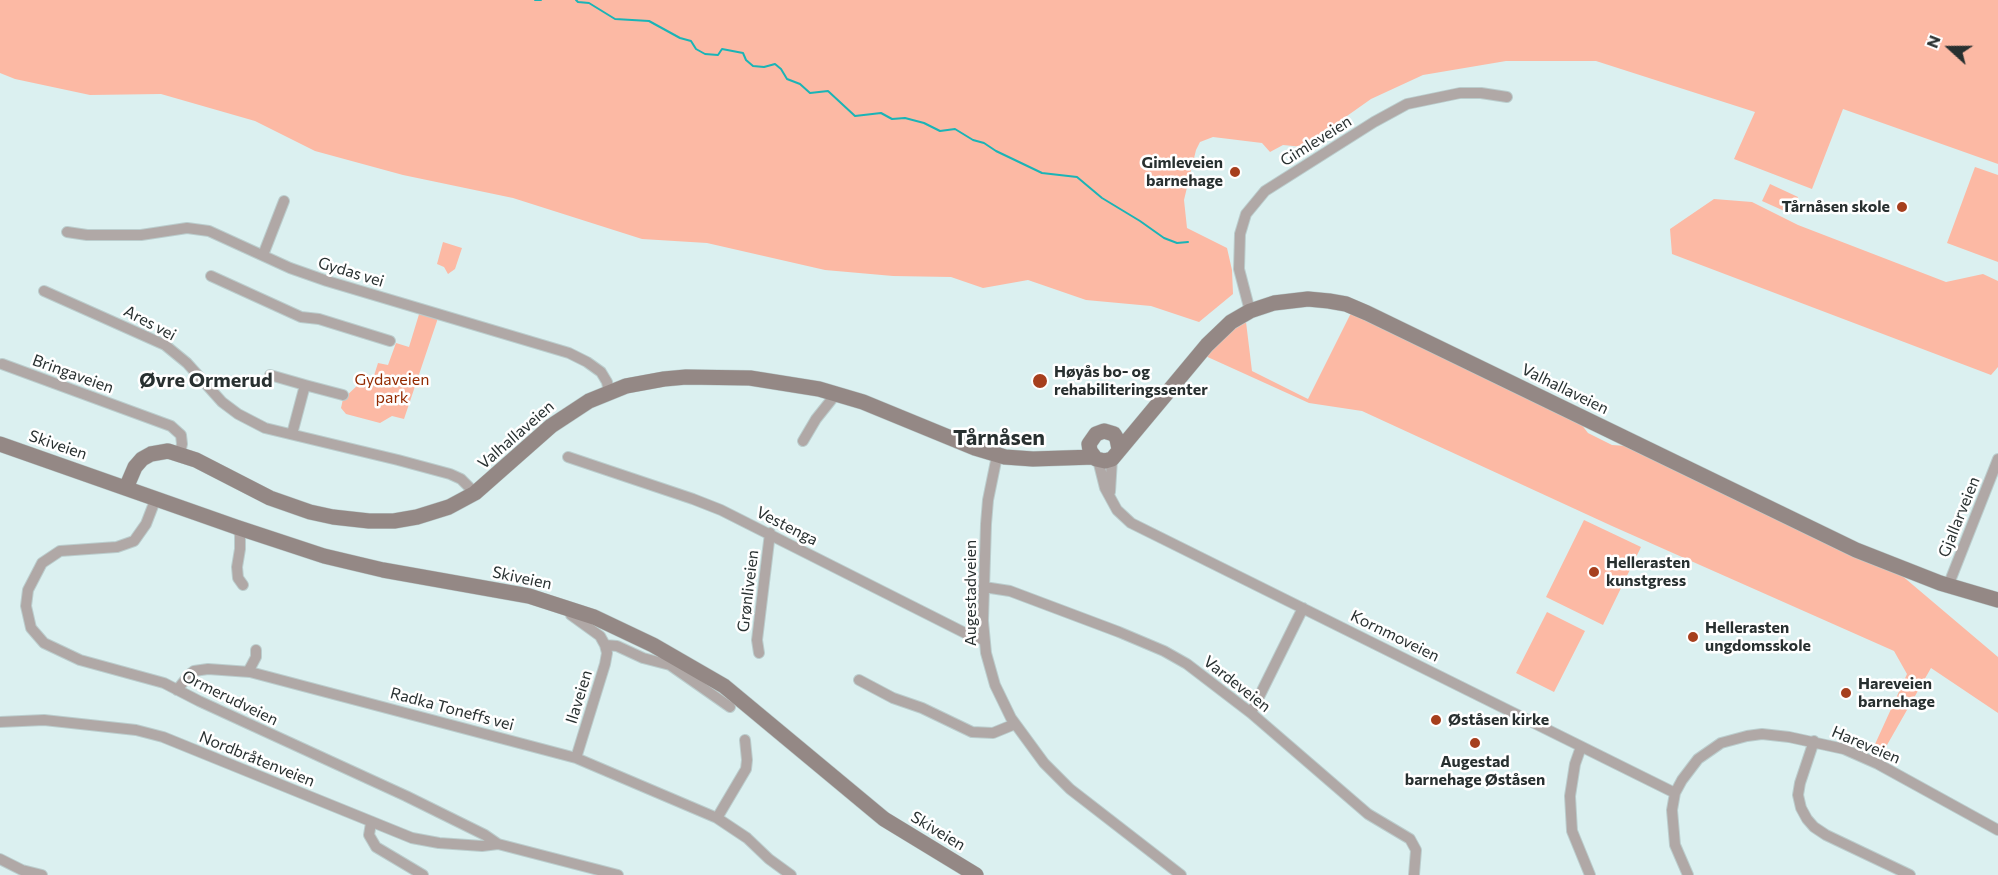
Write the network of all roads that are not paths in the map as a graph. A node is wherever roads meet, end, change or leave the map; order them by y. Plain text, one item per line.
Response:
1 (1507, 97) dead end
2 (284, 201) dead end
3 (67, 232) dead end
4 (263, 255) junction
5 (211, 276) dead end
6 (44, 291) dead end
7 (1250, 311) junction
8 (390, 341) dead end
9 (2, 364) dead end
10 (270, 375) dead end
11 (304, 385) junction
12 (609, 392) junction
13 (836, 394) junction
14 (343, 395) dead end
15 (1146, 417) junction
16 (1109, 432) junction
17 (292, 434) junction
18 (803, 441) dead end
19 (1090, 441) junction
20 (0, 444) edge
21 (180, 453) junction
22 (997, 456) junction
23 (1106, 456) junction
24 (568, 457) dead end
25 (1058, 457) junction
26 (1998, 459) edge
27 (126, 488) junction
28 (476, 493) junction
29 (156, 498) junction
30 (236, 527) junction
31 (770, 533) junction
32 (243, 585) dead end
33 (1948, 586) junction
34 (984, 587) junction
35 (1998, 600) edge
36 (569, 608) junction
37 (1303, 608) junction
38 (984, 640) junction
39 (605, 645) junction
40 (256, 650) dead end
41 (759, 652) dead end
42 (248, 672) junction
43 (859, 680) dead end
44 (177, 690) junction
45 (730, 707) dead end
46 (1251, 713) junction
47 (0, 722) edge
48 (1016, 724) junction
49 (745, 740) dead end
50 (1814, 741) junction
51 (1581, 747) junction
52 (576, 758) junction
53 (1676, 793) junction
54 (717, 818) junction
55 (371, 823) junction
56 (1998, 830) edge
57 (498, 844) junction
58 (0, 859) edge
59 (42, 875) edge
60 (423, 875) edge
61 (618, 875) edge
62 (791, 875) edge
63 (976, 875) edge
64 (1181, 875) edge
65 (1414, 875) edge
66 (1590, 875) edge
67 (1688, 875) edge
68 (1910, 875) edge

1 - 7 street, Gimleveien
2 - 4 street
3 - 4 street, Gydas vei
4 - 12 street, Gydas vei
5 - 8 street
6 - 17 street, Ares vei
7 - 15 street, Valhallaveien
7 - 33 street, Valhallaveien
9 - 21 street, Bringaveien
10 - 11 street
11 - 14 street
11 - 17 street
12 - 13 street, Valhallaveien
12 - 28 street, Valhallaveien
13 - 18 street
13 - 22 street, Valhallaveien
15 - 16 street, Valhallaveien
15 - 23 street, Valhallaveien
16 - 19 street, Valhallaveien
16 - 23 street
17 - 28 street, Ares vei
19 - 23 street
19 - 25 street, Valhallaveien
20 - 27 street, Skiveien
21 - 27 street, Valhallaveien
21 - 28 street, Valhallaveien
22 - 25 street, Valhallaveien
22 - 34 street, Augestadveien
23 - 25 street, Valhallaveien
23 - 37 street, Kornmoveien
24 - 31 street, Vestenga
26 - 33 street, Gjallarveien
27 - 29 street, Skiveien
29 - 30 street, Skiveien
29 - 44 street, Ormerudveien
30 - 32 street
30 - 36 street, Skiveien
31 - 38 street, Vestenga
31 - 41 street, Grønliveien
33 - 35 street, Valhallaveien
34 - 38 street, Augestadveien
34 - 46 street, Vardeveien
36 - 39 street
36 - 63 street, Skiveien
37 - 46 street
37 - 51 street, Kornmoveien
38 - 48 street, Augestadveien
39 - 45 street
39 - 52 street, Ilaveien
40 - 42 street
42 - 44 street, Radka Toneffs vei
42 - 52 street, Radka Toneffs vei
43 - 48 street
44 - 57 street, Ormerudveien
46 - 65 street, Vardeveien
47 - 55 street, Nordbråtenveien
48 - 64 street, Augestadveien
49 - 54 street
50 - 53 street, Hareveien
50 - 56 street, Hareveien
50 - 68 street
51 - 53 street, Kornmoveien
51 - 66 street
52 - 54 street, Radka Toneffs vei
53 - 67 street, Hareveien
54 - 62 street, Radka Toneffs vei
55 - 57 street, Nordbråtenveien
55 - 60 street
57 - 61 street, Ormerudveien
58 - 59 street

